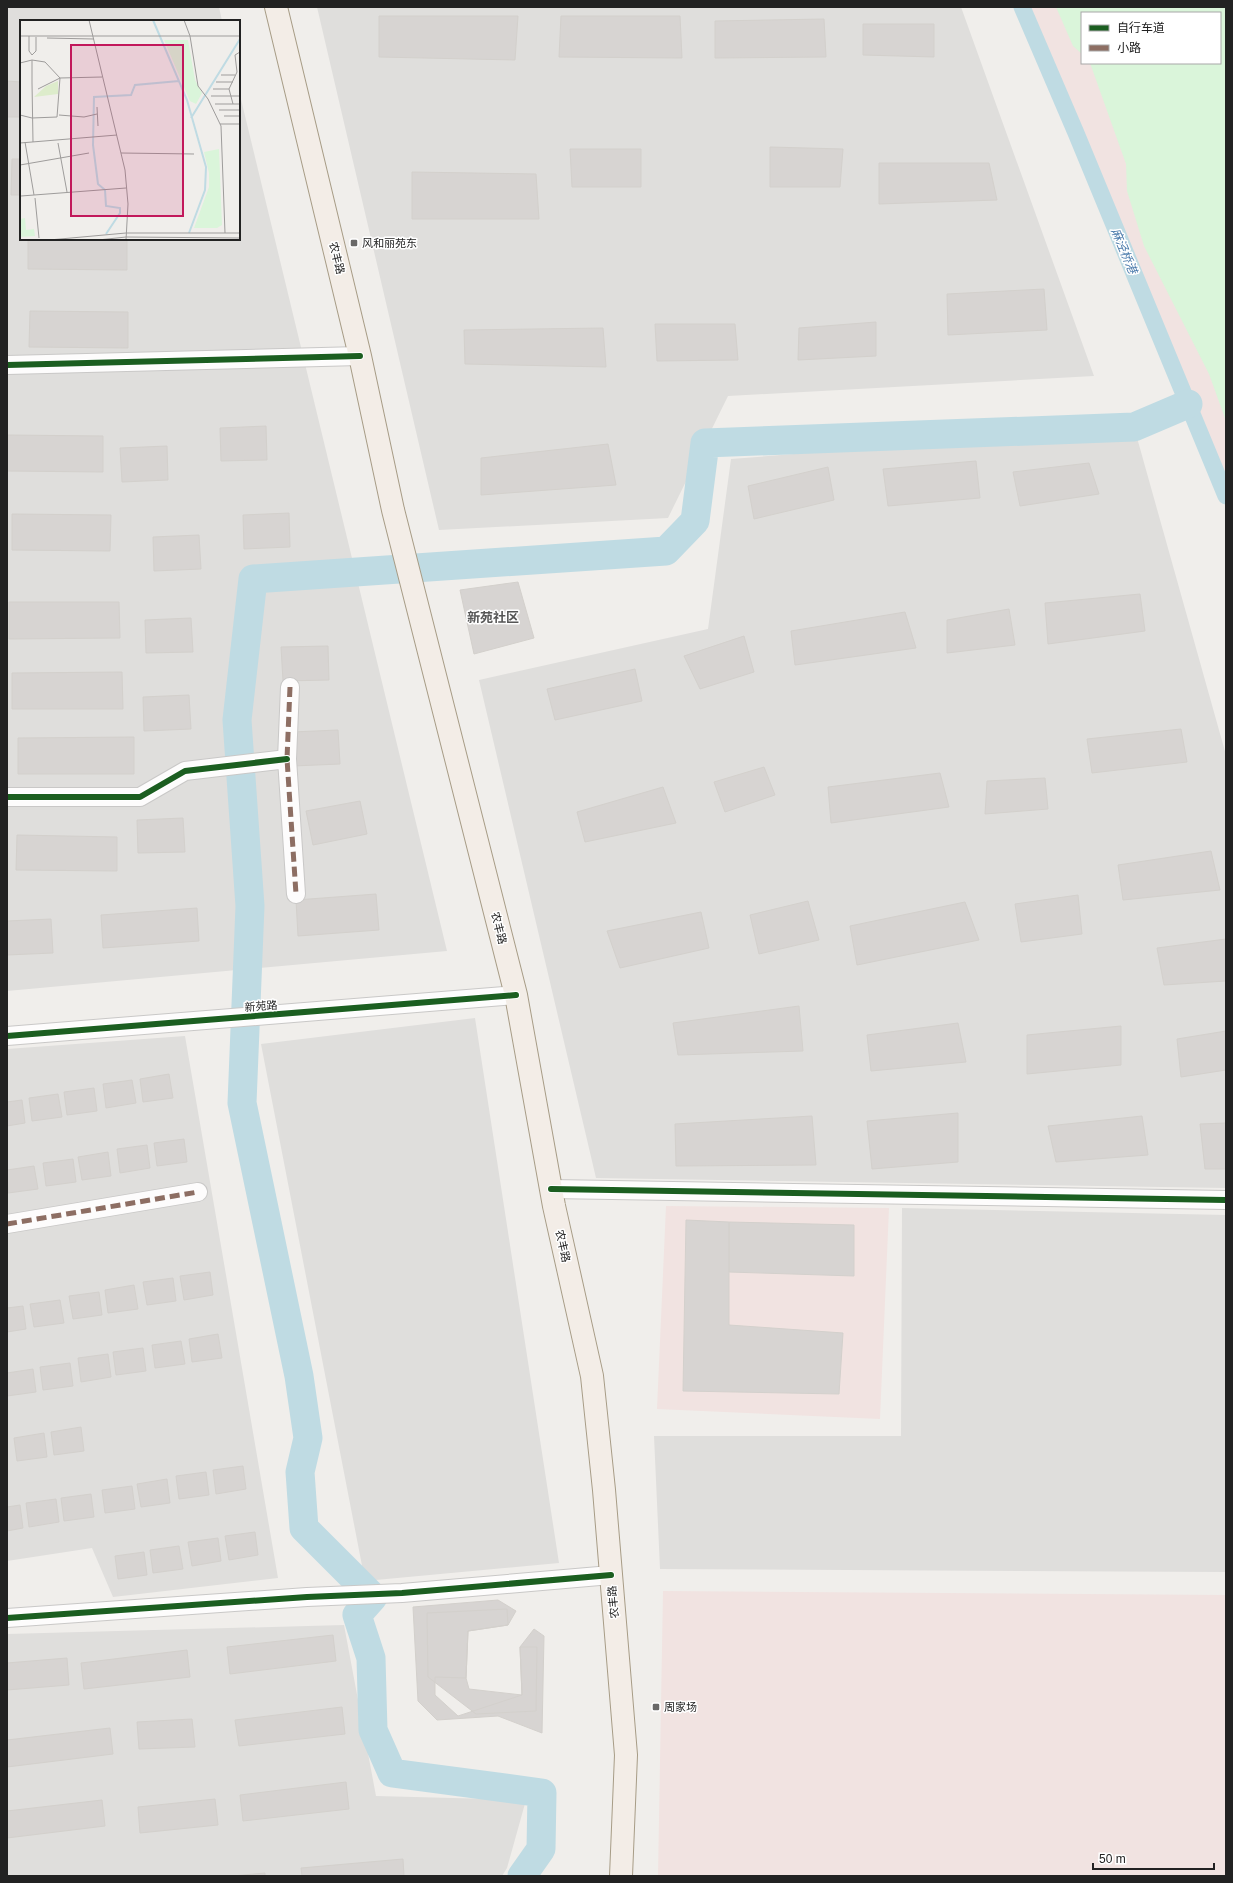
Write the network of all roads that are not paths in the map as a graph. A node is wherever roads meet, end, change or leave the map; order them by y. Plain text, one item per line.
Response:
1 (276, 7) edge
2 (360, 356) junction
3 (7, 365) edge
4 (290, 687) dead end
5 (287, 759) junction
6 (7, 797) edge
7 (296, 894) dead end
8 (516, 996) junction
9 (7, 1036) edge
10 (551, 1190) junction
11 (198, 1192) dead end
12 (1226, 1200) edge
13 (7, 1224) edge
14 (611, 1575) junction
15 (7, 1618) edge
16 (621, 1876) edge

1 - 2 main road, 农丰路
2 - 3 street
2 - 8 main road, 农丰路
4 - 5 street
5 - 6 street
5 - 7 street
8 - 9 street, 新苑路
8 - 10 main road, 农丰路
10 - 12 street
10 - 14 main road, 农丰路
11 - 13 street
14 - 15 street
14 - 16 main road, 农丰路

